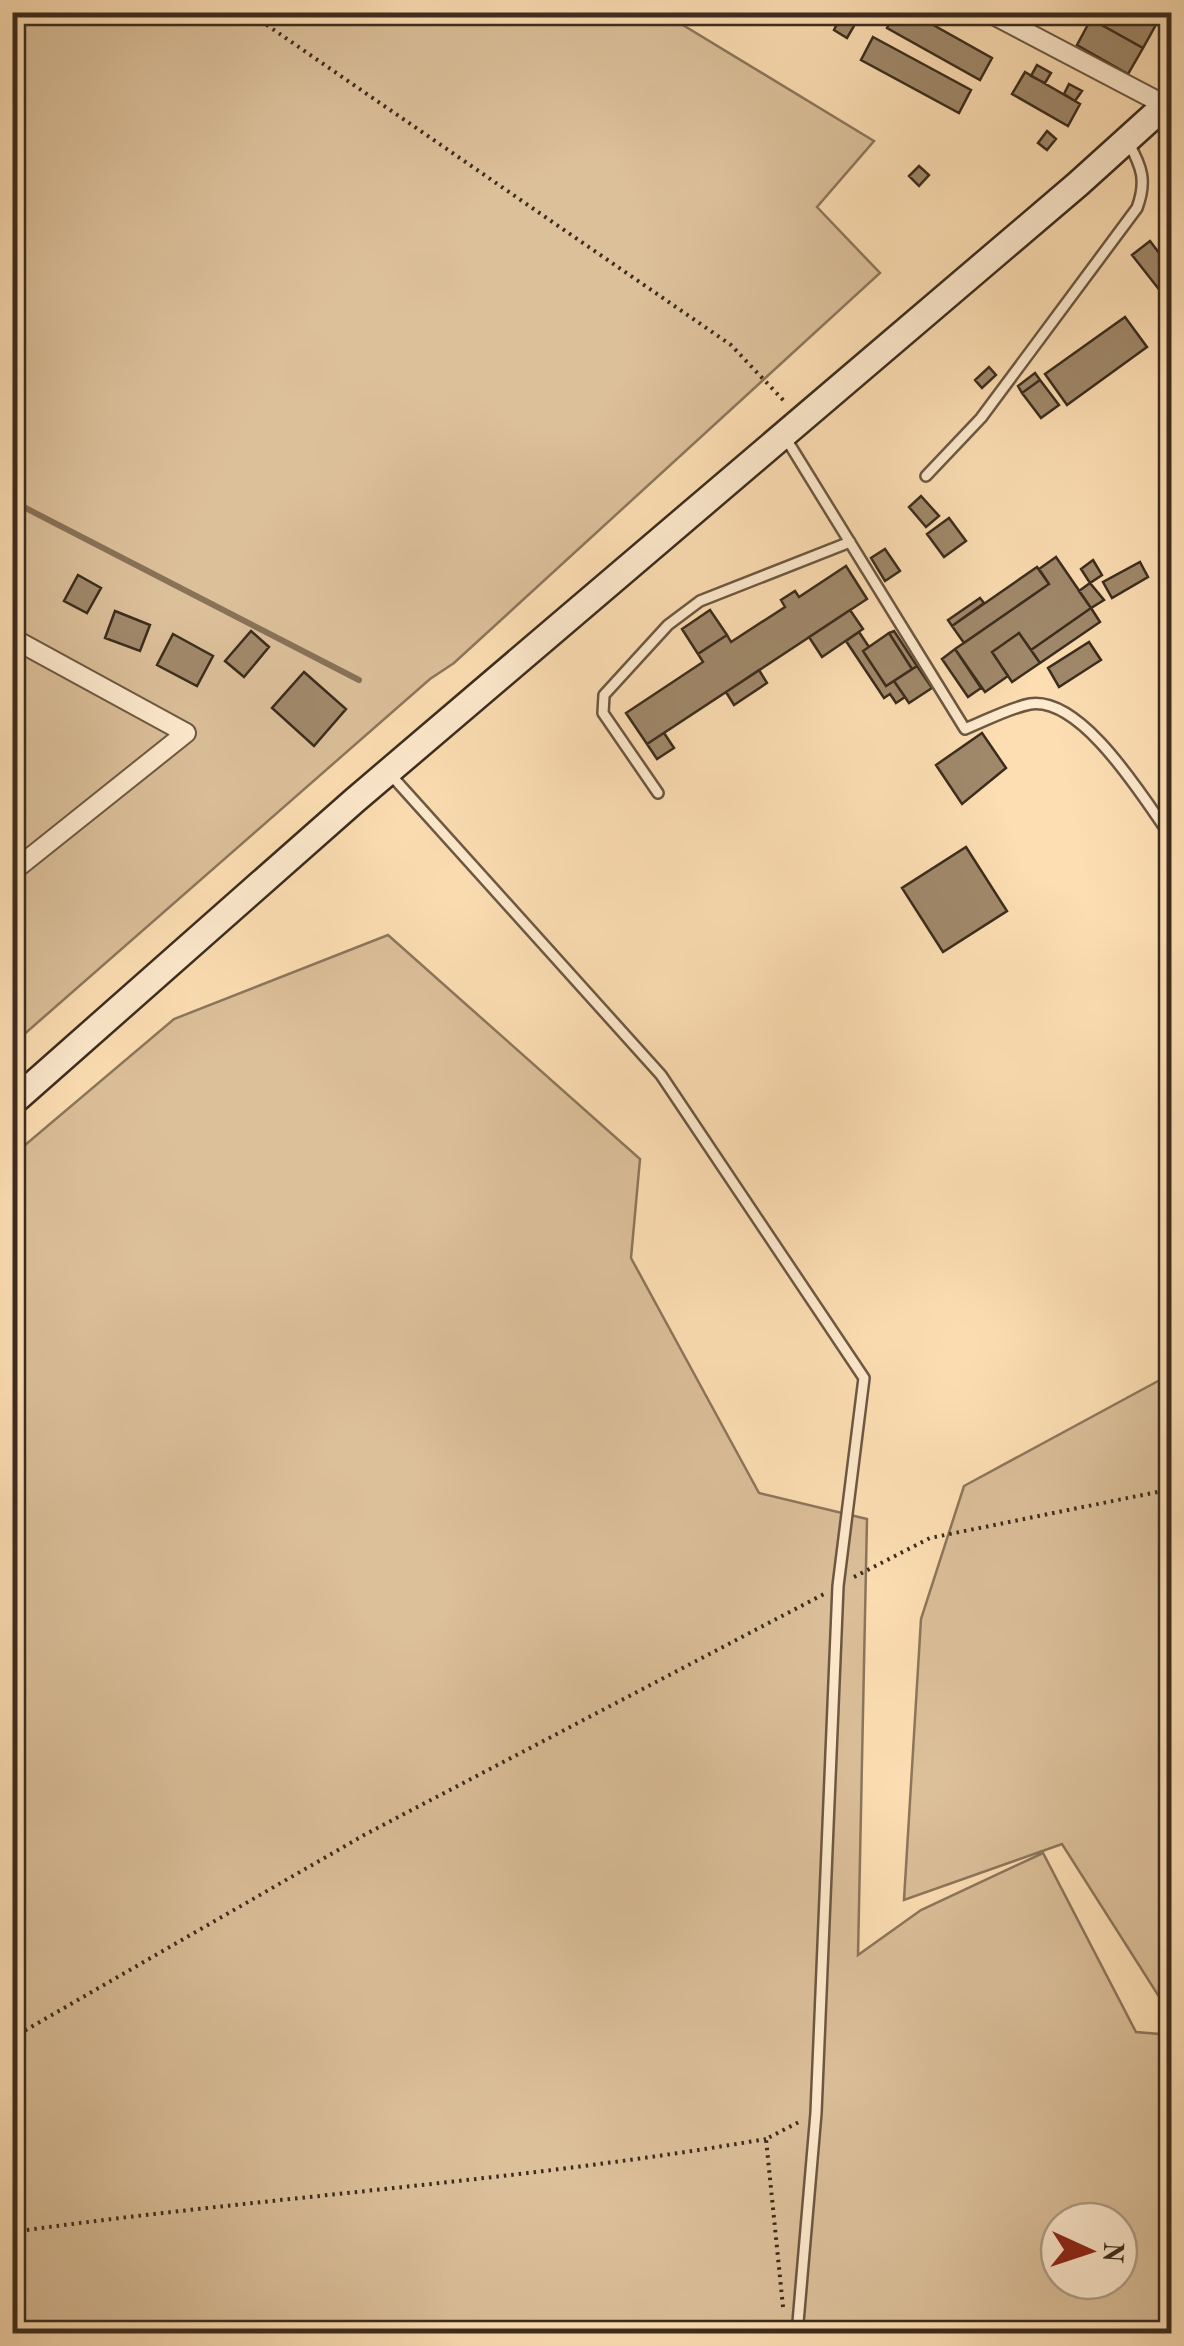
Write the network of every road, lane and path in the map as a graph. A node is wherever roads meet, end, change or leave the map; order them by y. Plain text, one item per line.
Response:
1 (27, 12) edge
2 (248, 12) edge
3 (988, 12) edge
4 (12, 30) edge
5 (1168, 102) edge
6 (1126, 140) junction
7 (792, 427) junction
8 (926, 476) dead end
9 (850, 542) junction
10 (12, 638) edge
11 (388, 772) junction
12 (658, 793) dead end
13 (1172, 838) edge
14 (12, 872) edge
15 (12, 1103) edge
16 (1172, 1489) edge
17 (838, 1586) junction
18 (12, 2038) edge
19 (816, 2113) junction
20 (766, 2139) junction
21 (12, 2232) edge
22 (783, 2314) dead end
23 (797, 2334) edge

1 - 4 path
2 - 7 path
3 - 5 street
5 - 6 main road
6 - 7 main road
6 - 8 lane
7 - 9 lane
7 - 11 main road
9 - 12 lane
9 - 13 lane
10 - 14 street
11 - 15 main road
11 - 17 lane
16 - 17 path
17 - 18 path
17 - 19 lane
19 - 20 path
19 - 23 lane
20 - 21 path
20 - 22 path

